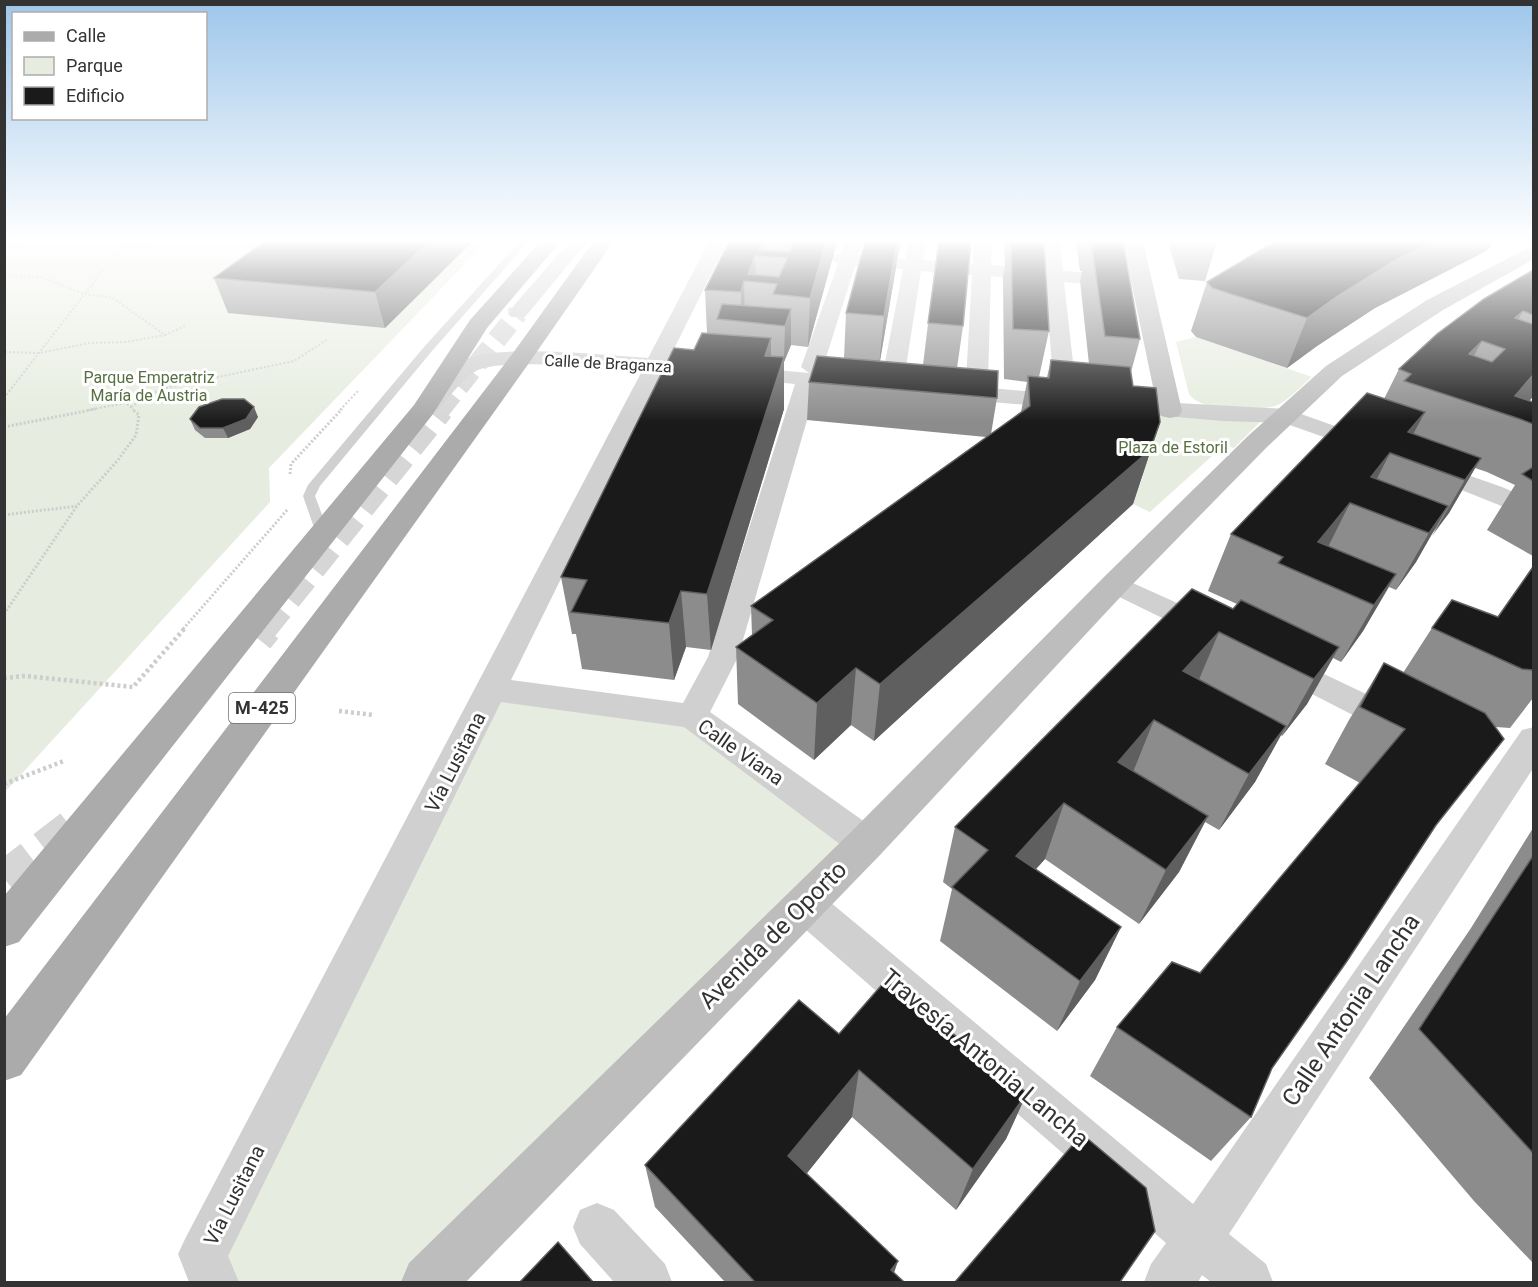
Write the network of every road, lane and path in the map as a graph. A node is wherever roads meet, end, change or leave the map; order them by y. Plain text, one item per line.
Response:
1 (78, 302) edge
2 (119, 302) edge
3 (470, 302) edge
4 (498, 302) edge
5 (527, 302) edge
6 (561, 302) edge
7 (687, 302) edge
8 (832, 302) edge
9 (903, 302) edge
10 (980, 302) edge
11 (1057, 302) edge
12 (1146, 302) edge
13 (1440, 302) edge
14 (518, 313) tunnel mouth
15 (187, 325) dead end
16 (165, 335) junction
17 (328, 339) dead end
18 (4, 352) edge
19 (39, 353) junction
20 (521, 358) junction
21 (655, 366) junction
22 (694, 368) edge
23 (717, 370) edge
24 (810, 373) junction
25 (882, 381) junction
26 (977, 381) edge
27 (1065, 388) edge
28 (4, 398) edge
29 (1086, 403) edge
30 (1119, 406) edge
31 (131, 407) junction
32 (424, 409) junction
33 (1170, 411) junction
34 (1287, 416) junction
35 (4, 427) edge
36 (77, 506) junction
37 (1533, 511) edge
38 (4, 516) edge
39 (322, 533) junction
40 (1115, 584) junction
41 (4, 614) edge
42 (4, 678) edge
43 (133, 687) dead end
44 (492, 689) junction
45 (339, 711) dead end
46 (374, 715) dead end
47 (692, 716) junction
48 (1418, 733) edge
49 (1533, 739) edge
50 (64, 760) dead end
51 (4, 784) edge
52 (866, 843) junction
53 (804, 904) junction
54 (4, 928) edge
55 (4, 1058) edge
56 (597, 1227) dead end
57 (1198, 1238) junction
58 (214, 1282) edge
59 (428, 1282) edge
60 (646, 1282) edge
61 (1169, 1282) edge
62 (1248, 1282) edge

1 - 19 path
2 - 16 path
3 - 39 lane
4 - 32 main road
5 - 14 street
6 - 20 main road, M-425
7 - 21 street, Vía Lusitana
8 - 24 street
9 - 25 street
10 - 26 street
11 - 27 street
12 - 33 main road
13 - 34 main road, Avenida de Oporto
15 - 16 path
16 - 19 path
17 - 31 path
18 - 19 path
19 - 28 path
20 - 21 street, Calle de Braganza
20 - 32 street, Calle de Braganza
20 - 55 main road, M-425
21 - 22 street, Calle de Braganza
21 - 44 street, Vía Lusitana
23 - 24 street
24 - 25 street
24 - 47 street
25 - 29 street
30 - 33 street
31 - 35 path
31 - 36 path
32 - 39 main road
33 - 34 street
34 - 37 street
34 - 40 main road, Avenida de Oporto
36 - 38 path
36 - 41 path
39 - 54 main road
40 - 48 street
40 - 52 main road, Avenida de Oporto
42 - 43 path
44 - 47 street, Calle Viana
44 - 58 street, Vía Lusitana
45 - 46 path
47 - 52 street, Calle Viana
49 - 57 street, Calle Antonia Lancha
50 - 51 path
52 - 53 main road, Avenida de Oporto
53 - 57 street, Travesía Antonia Lancha
53 - 59 main road, Avenida de Oporto
56 - 60 street
57 - 61 street, Calle Antonia Lancha
57 - 62 street, Travesía Antonia Lancha

